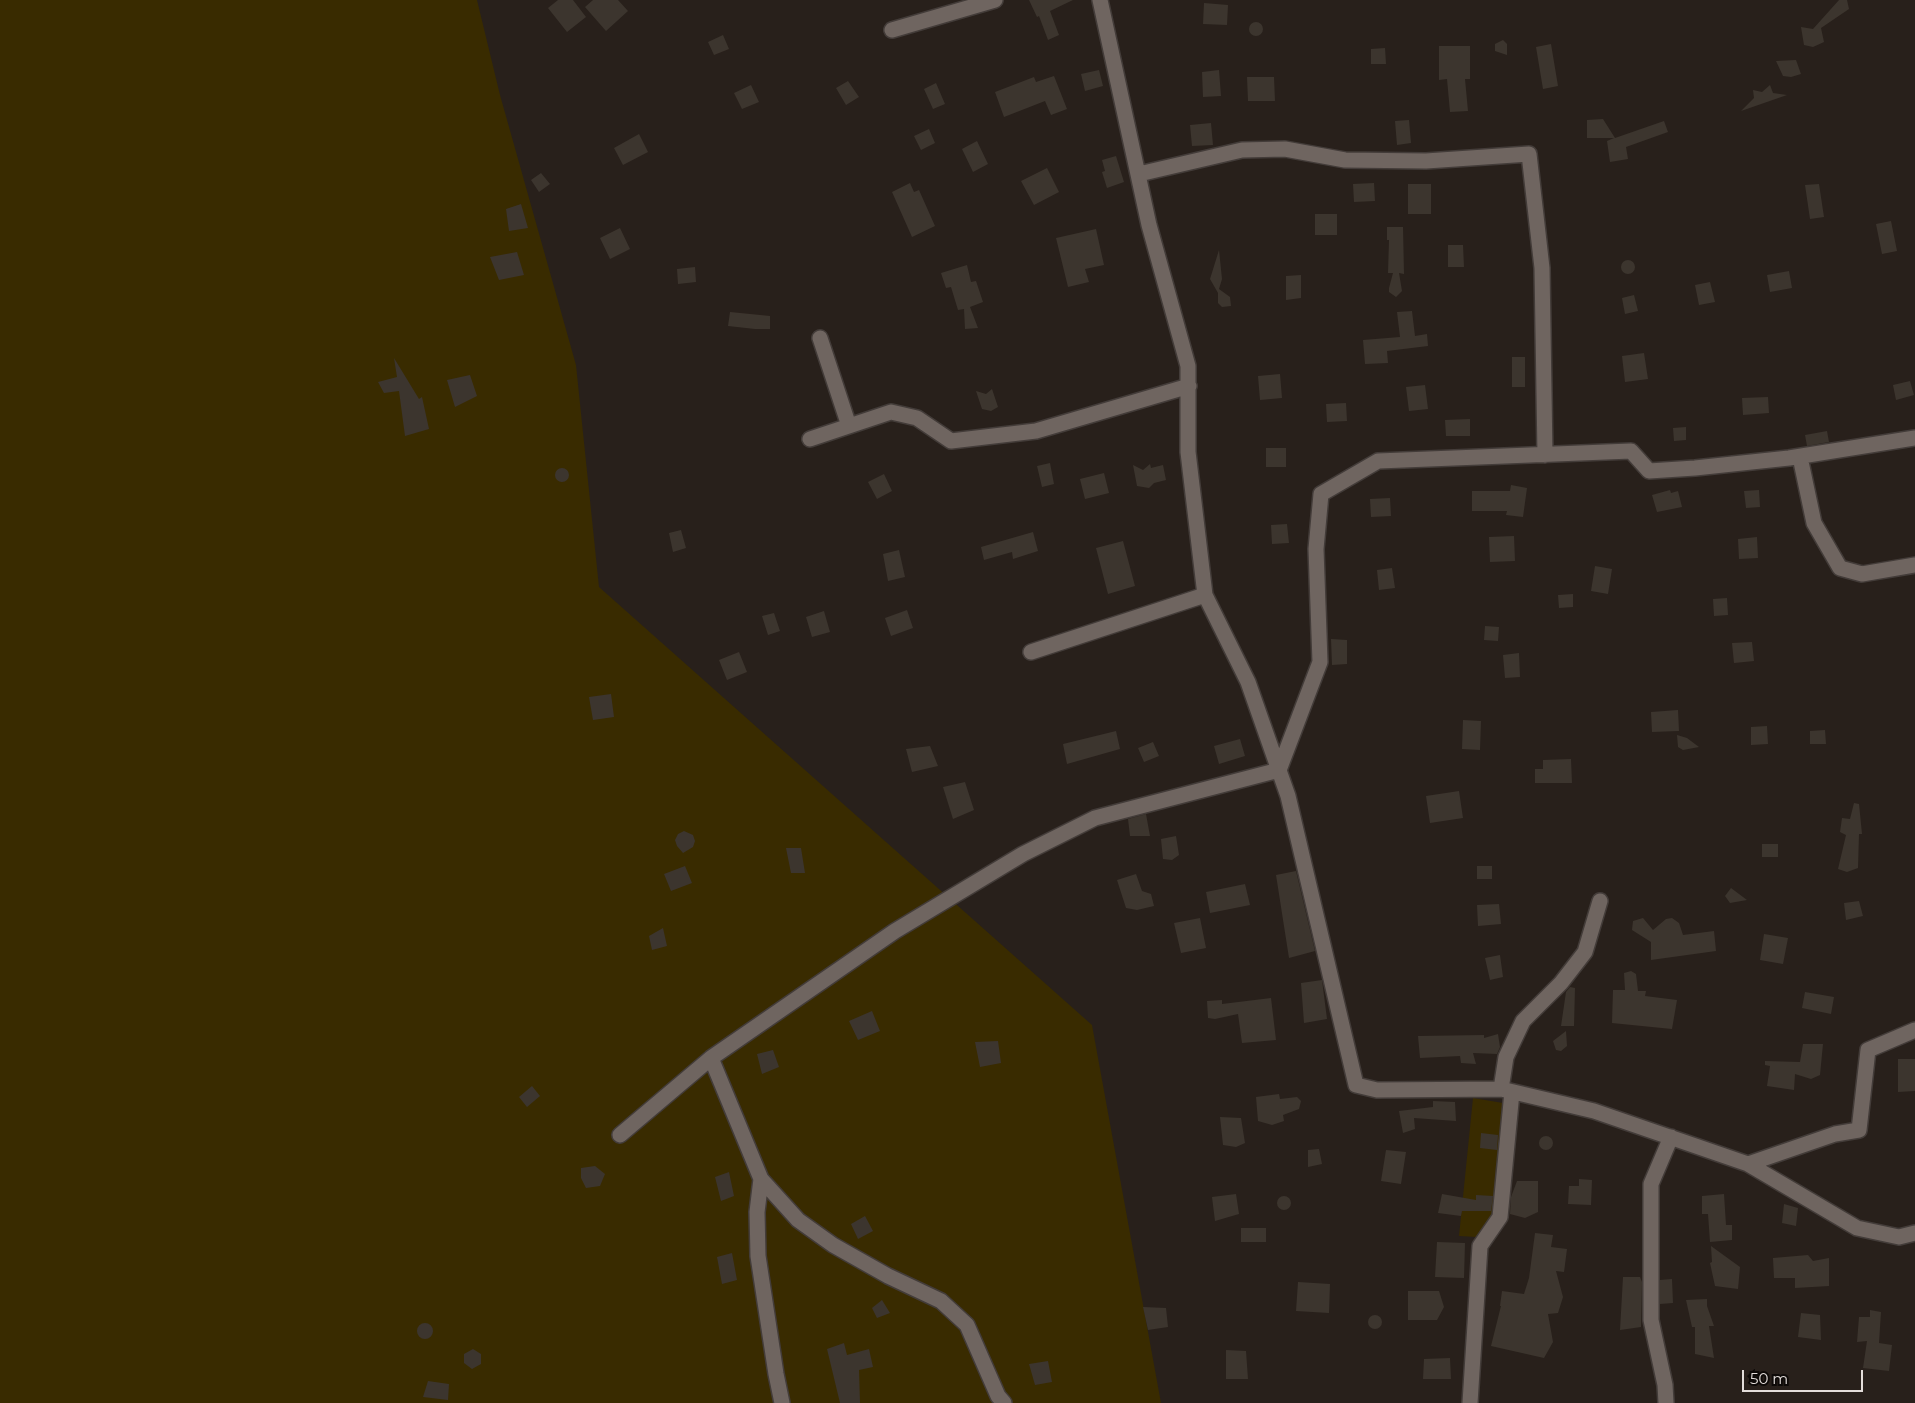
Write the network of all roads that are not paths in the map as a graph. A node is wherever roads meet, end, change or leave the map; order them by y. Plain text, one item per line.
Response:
1 (995, 0) edge
2 (1100, 0) edge
3 (892, 30) dead end
4 (1139, 174) junction
5 (820, 338) dead end
6 (1189, 386) junction
7 (849, 426) junction
8 (1915, 438) edge
9 (810, 439) dead end
10 (1545, 456) junction
11 (1800, 457) junction
12 (1915, 565) edge
13 (1205, 595) junction
14 (1031, 652) dead end
15 (1279, 770) junction
16 (1600, 901) dead end
17 (1915, 1030) edge
18 (710, 1058) junction
19 (1506, 1090) junction
20 (620, 1135) dead end
21 (1671, 1137) junction
22 (1748, 1164) junction
23 (761, 1179) junction
24 (1915, 1233) edge
25 (782, 1403) edge
26 (1004, 1403) edge
27 (1470, 1403) edge
28 (1666, 1403) edge

1 - 3 street
2 - 4 street
4 - 6 street
4 - 10 street
5 - 7 street
6 - 7 street
6 - 13 street
7 - 9 street
8 - 11 street
10 - 11 street
10 - 15 street
11 - 12 street
13 - 14 street
13 - 15 street
15 - 18 street
15 - 19 street
16 - 19 street
17 - 22 street
18 - 20 street
18 - 23 street
19 - 21 street
19 - 27 street
21 - 22 street
21 - 28 street
22 - 24 street
23 - 25 street
23 - 26 street

